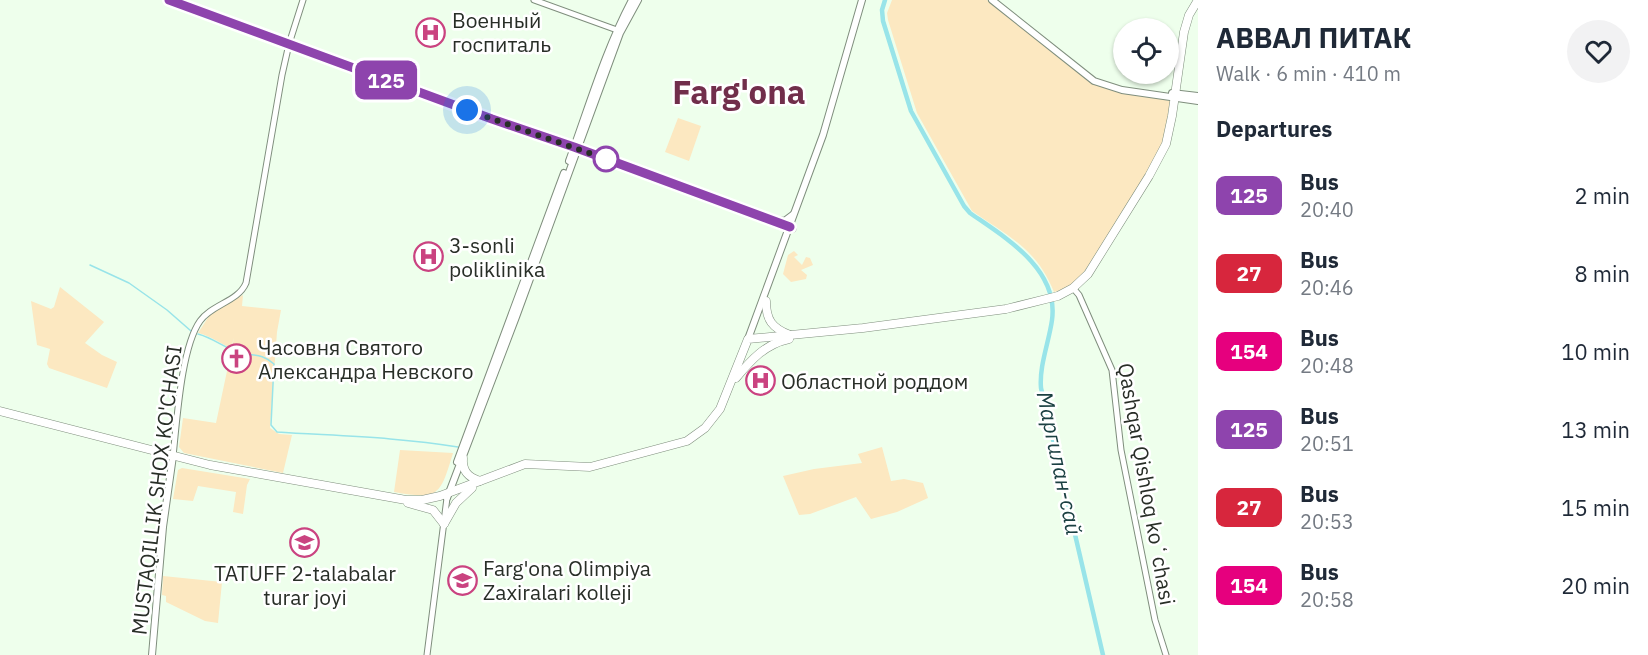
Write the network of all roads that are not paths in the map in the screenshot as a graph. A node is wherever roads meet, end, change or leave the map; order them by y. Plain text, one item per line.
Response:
1 (169, 0) edge
2 (303, 0) edge
3 (534, 0) edge
4 (632, 0) edge
5 (638, 0) edge
6 (864, 0) edge
7 (992, 0) edge
8 (997, 0) edge
9 (1198, 0) edge
10 (1198, 8) edge
11 (617, 30) junction
12 (289, 44) junction
13 (1177, 96) junction
14 (1198, 98) edge
15 (576, 147) junction
16 (795, 212) junction
17 (773, 220) junction
18 (791, 228) junction
19 (784, 241) junction
20 (1075, 290) junction
21 (766, 301) junction
22 (792, 337) junction
23 (749, 340) junction
24 (736, 378) junction
25 (0, 411) edge
26 (0, 416) edge
27 (698, 437) junction
28 (173, 458) junction
29 (463, 458) junction
30 (480, 480) junction
31 (472, 488) junction
32 (447, 496) junction
33 (406, 503) junction
34 (444, 524) junction
35 (152, 655) edge
36 (427, 655) edge
37 (1166, 655) edge

1 - 12 main road
2 - 12 main road, MUSTAQILLIK SHOX KO'CHASI
3 - 11 main road
4 - 11 main road
5 - 15 main road
6 - 16 main road
6 - 18 main road
7 - 13 main road
8 - 13 main road
9 - 13 highway
10 - 13 highway
11 - 15 main road
12 - 15 main road
12 - 28 main road, MUSTAQILLIK SHOX KO'CHASI
13 - 14 main road
13 - 20 highway
15 - 17 main road
15 - 29 main road
15 - 32 main road
16 - 17 main road
16 - 18 main road
17 - 18 main road
17 - 19 main road
18 - 19 main road
18 - 21 main road
19 - 23 main road
20 - 22 highway
20 - 37 main road, Qashqar Qishloq koʻchasi
21 - 22 highway
21 - 23 main road
22 - 23 highway
22 - 24 highway
23 - 24 highway
23 - 27 highway
24 - 27 highway
25 - 28 highway
26 - 28 highway
27 - 30 highway
27 - 31 highway
28 - 32 highway
28 - 33 highway
28 - 35 main road, MUSTAQILLIK SHOX KO'CHASI
29 - 30 highway
29 - 32 main road
30 - 32 highway
31 - 32 highway
31 - 34 highway
32 - 33 highway
32 - 34 main road
33 - 34 highway
34 - 36 main road

